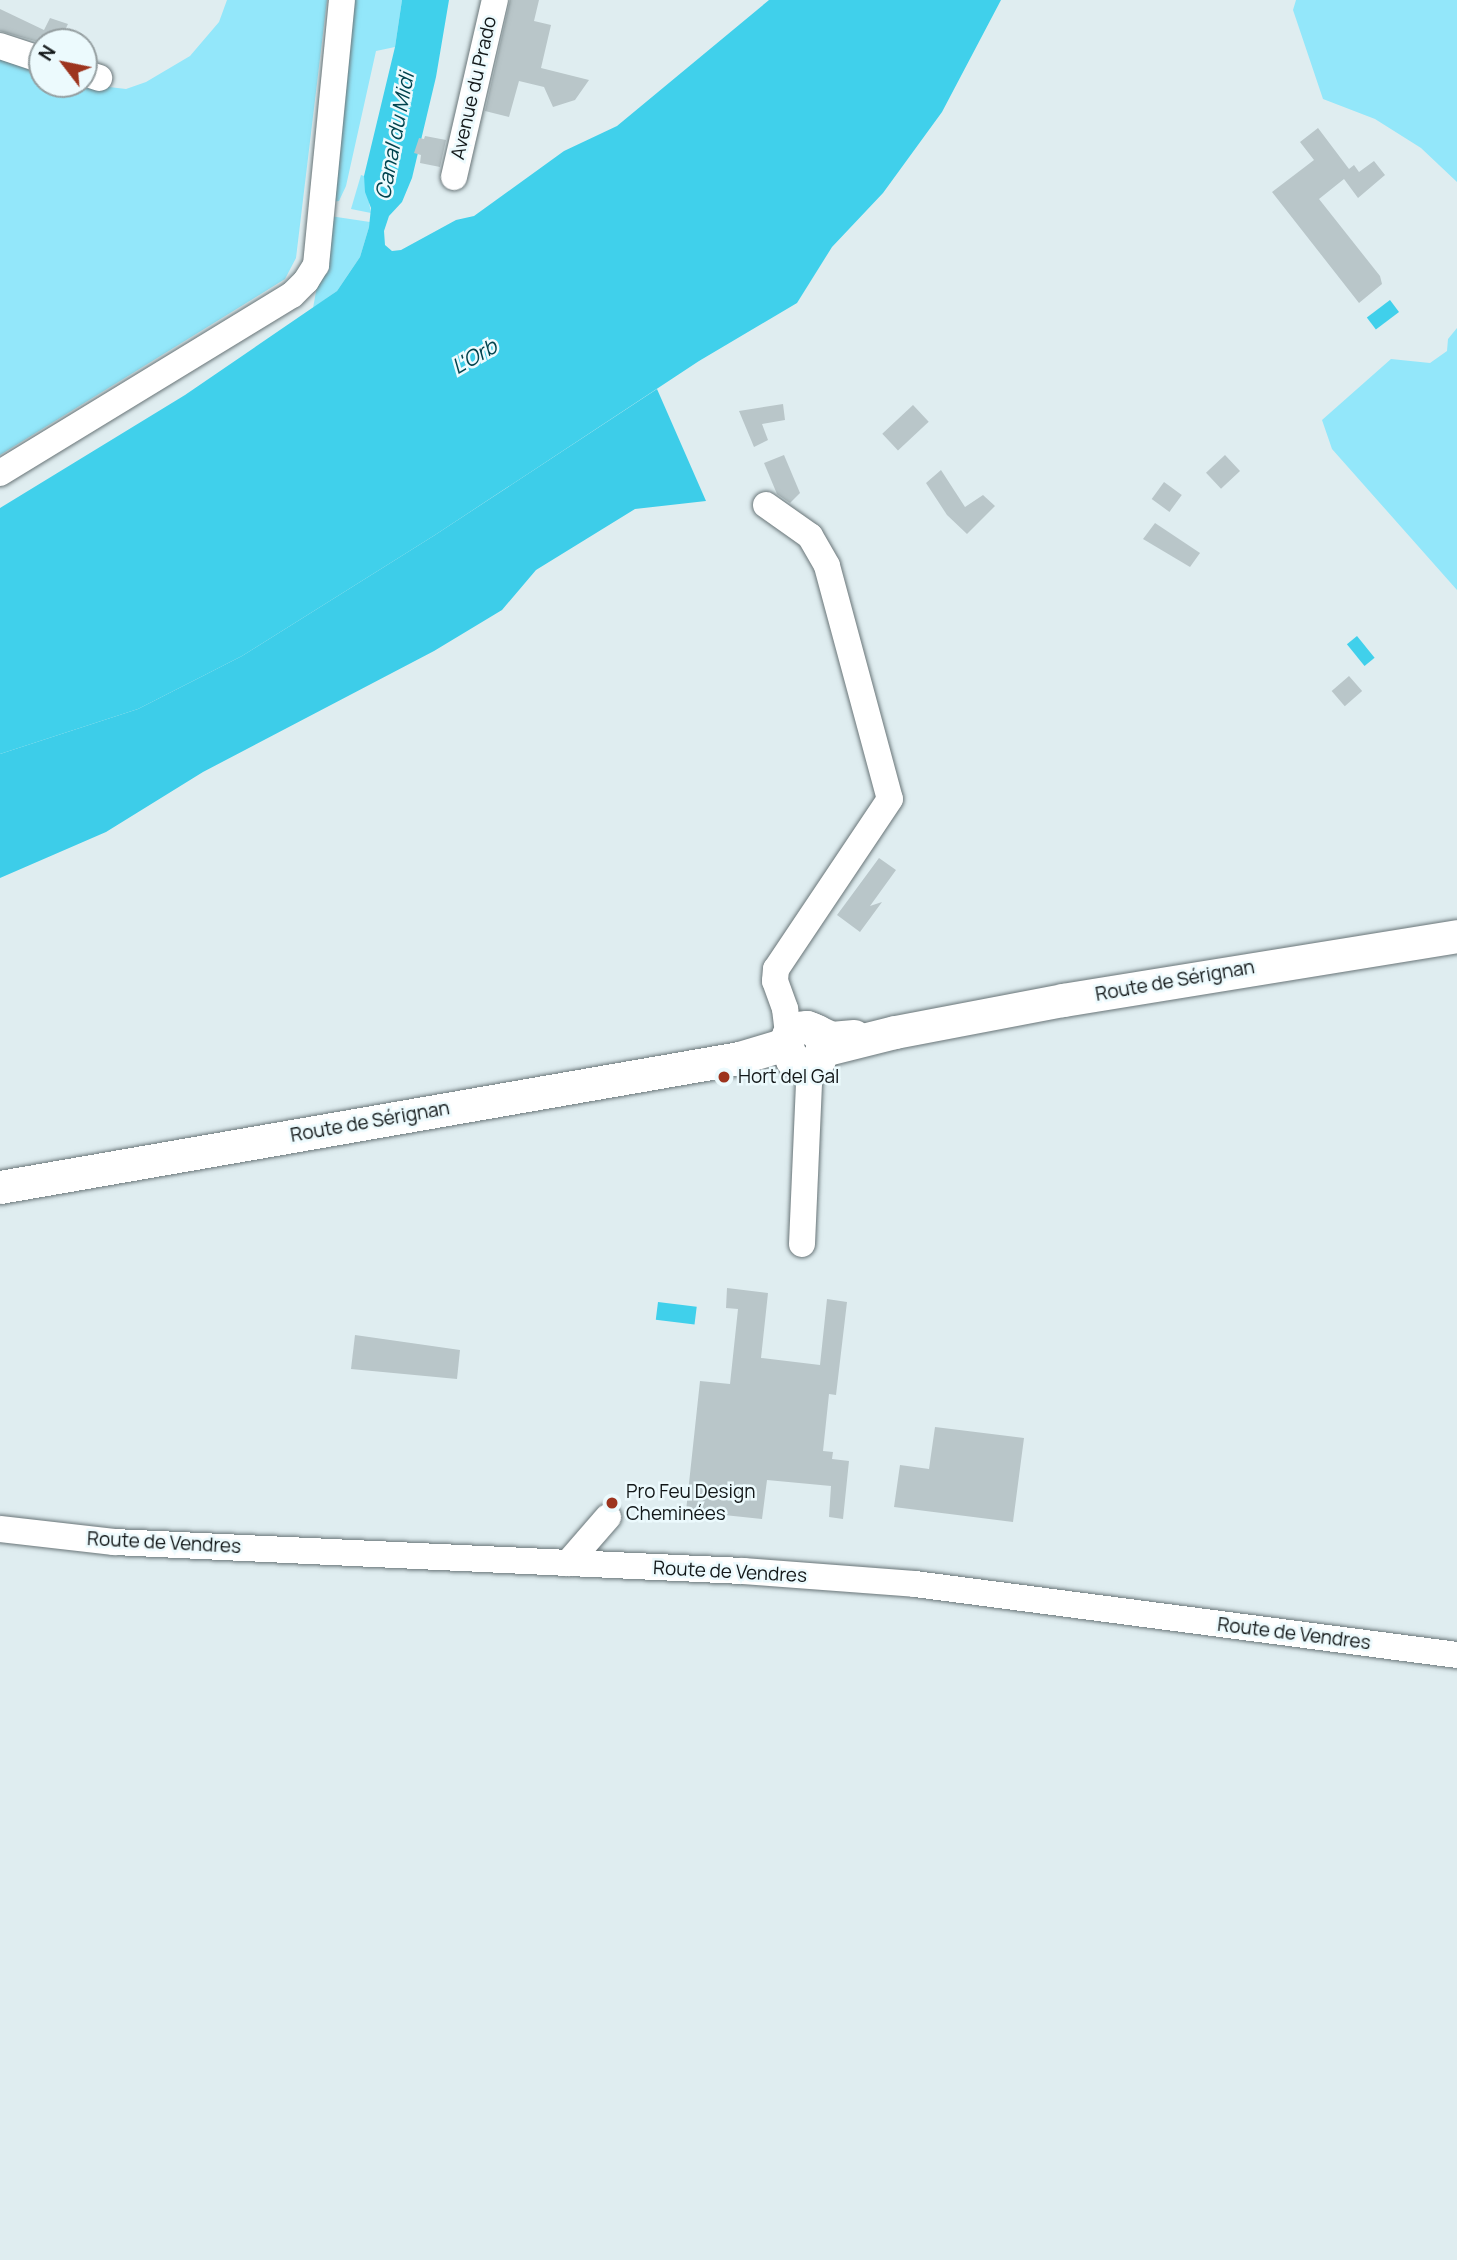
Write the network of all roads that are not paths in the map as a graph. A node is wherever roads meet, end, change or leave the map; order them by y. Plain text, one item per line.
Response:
1 (342, 0) edge
2 (495, 0) edge
3 (0, 46) edge
4 (28, 55) edge
5 (454, 177) dead end
6 (0, 473) edge
7 (766, 505) dead end
8 (1457, 936) edge
9 (801, 1046) junction
10 (0, 1187) edge
11 (802, 1244) dead end
12 (608, 1517) dead end
13 (0, 1529) edge
14 (568, 1563) junction
15 (1457, 1655) edge

1 - 6 street
2 - 5 street, Avenue du Prado
3 - 4 street
7 - 9 street
8 - 9 main road, Route de Sérignan
9 - 10 main road, Route de Sérignan
9 - 11 street
12 - 14 street
13 - 14 street, Route de Vendres
14 - 15 street, Route de Vendres

